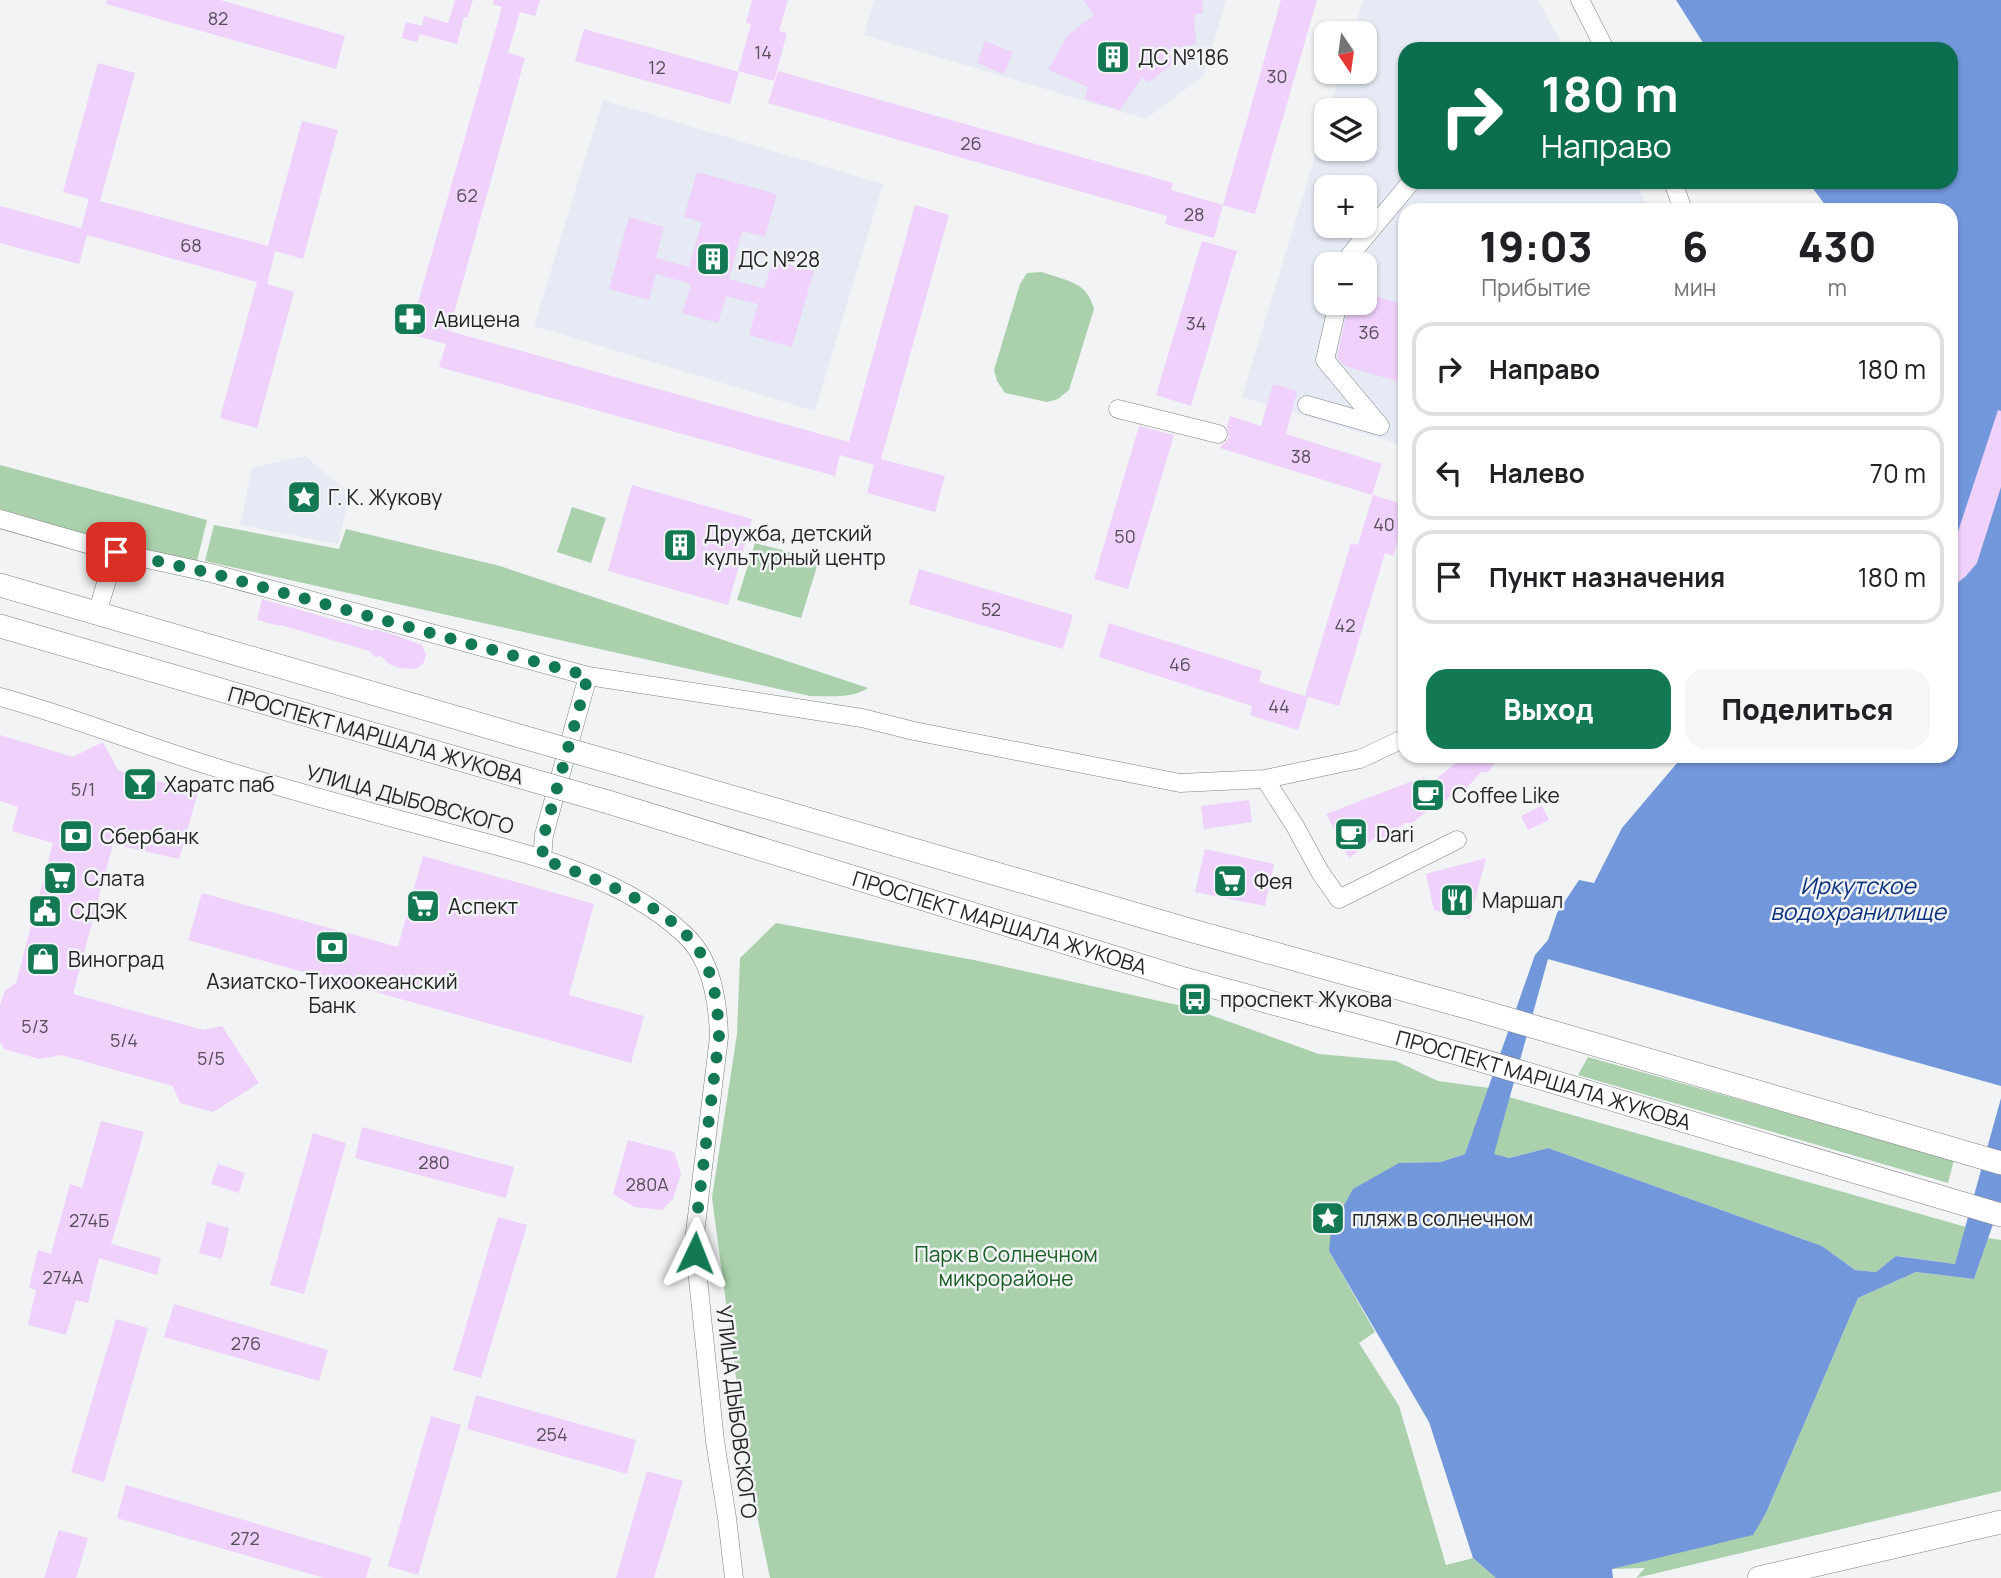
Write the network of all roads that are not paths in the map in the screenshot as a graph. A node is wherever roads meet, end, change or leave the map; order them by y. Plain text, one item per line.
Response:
1 (1580, 0) edge
2 (1601, 42) edge
3 (1405, 189) edge
4 (1353, 252) edge
5 (1335, 315) edge
6 (1307, 405) dead end
7 (1118, 408) dead end
8 (1218, 434) dead end
9 (0, 519) edge
10 (116, 552) junction
11 (0, 585) edge
12 (97, 614) junction
13 (0, 626) edge
14 (588, 676) junction
15 (0, 696) edge
16 (1398, 741) edge
17 (1265, 779) junction
18 (1457, 840) dead end
19 (542, 859) junction
20 (2001, 1163) edge
21 (2001, 1215) edge
22 (2001, 1515) edge
23 (2001, 1522) edge
24 (1934, 1536) junction
25 (734, 1578) edge
26 (1759, 1578) edge

1 - 2 street
3 - 4 street
5 - 6 street
7 - 8 street
9 - 10 street
10 - 12 street
10 - 14 street
11 - 12 main road, ПРОСПЕКТ МАРШАЛА ЖУКОВА
12 - 20 main road, ПРОСПЕКТ МАРШАЛА ЖУКОВА, bridge
13 - 21 main road, ПРОСПЕКТ МАРШАЛА ЖУКОВА, bridge
14 - 17 street
14 - 19 street
15 - 19 street, УЛИЦА ДЫБОВСКОГО
16 - 17 street
17 - 18 street
19 - 25 street, УЛИЦА ДЫБОВСКОГО
22 - 24 main road
23 - 24 main road
24 - 26 main road

